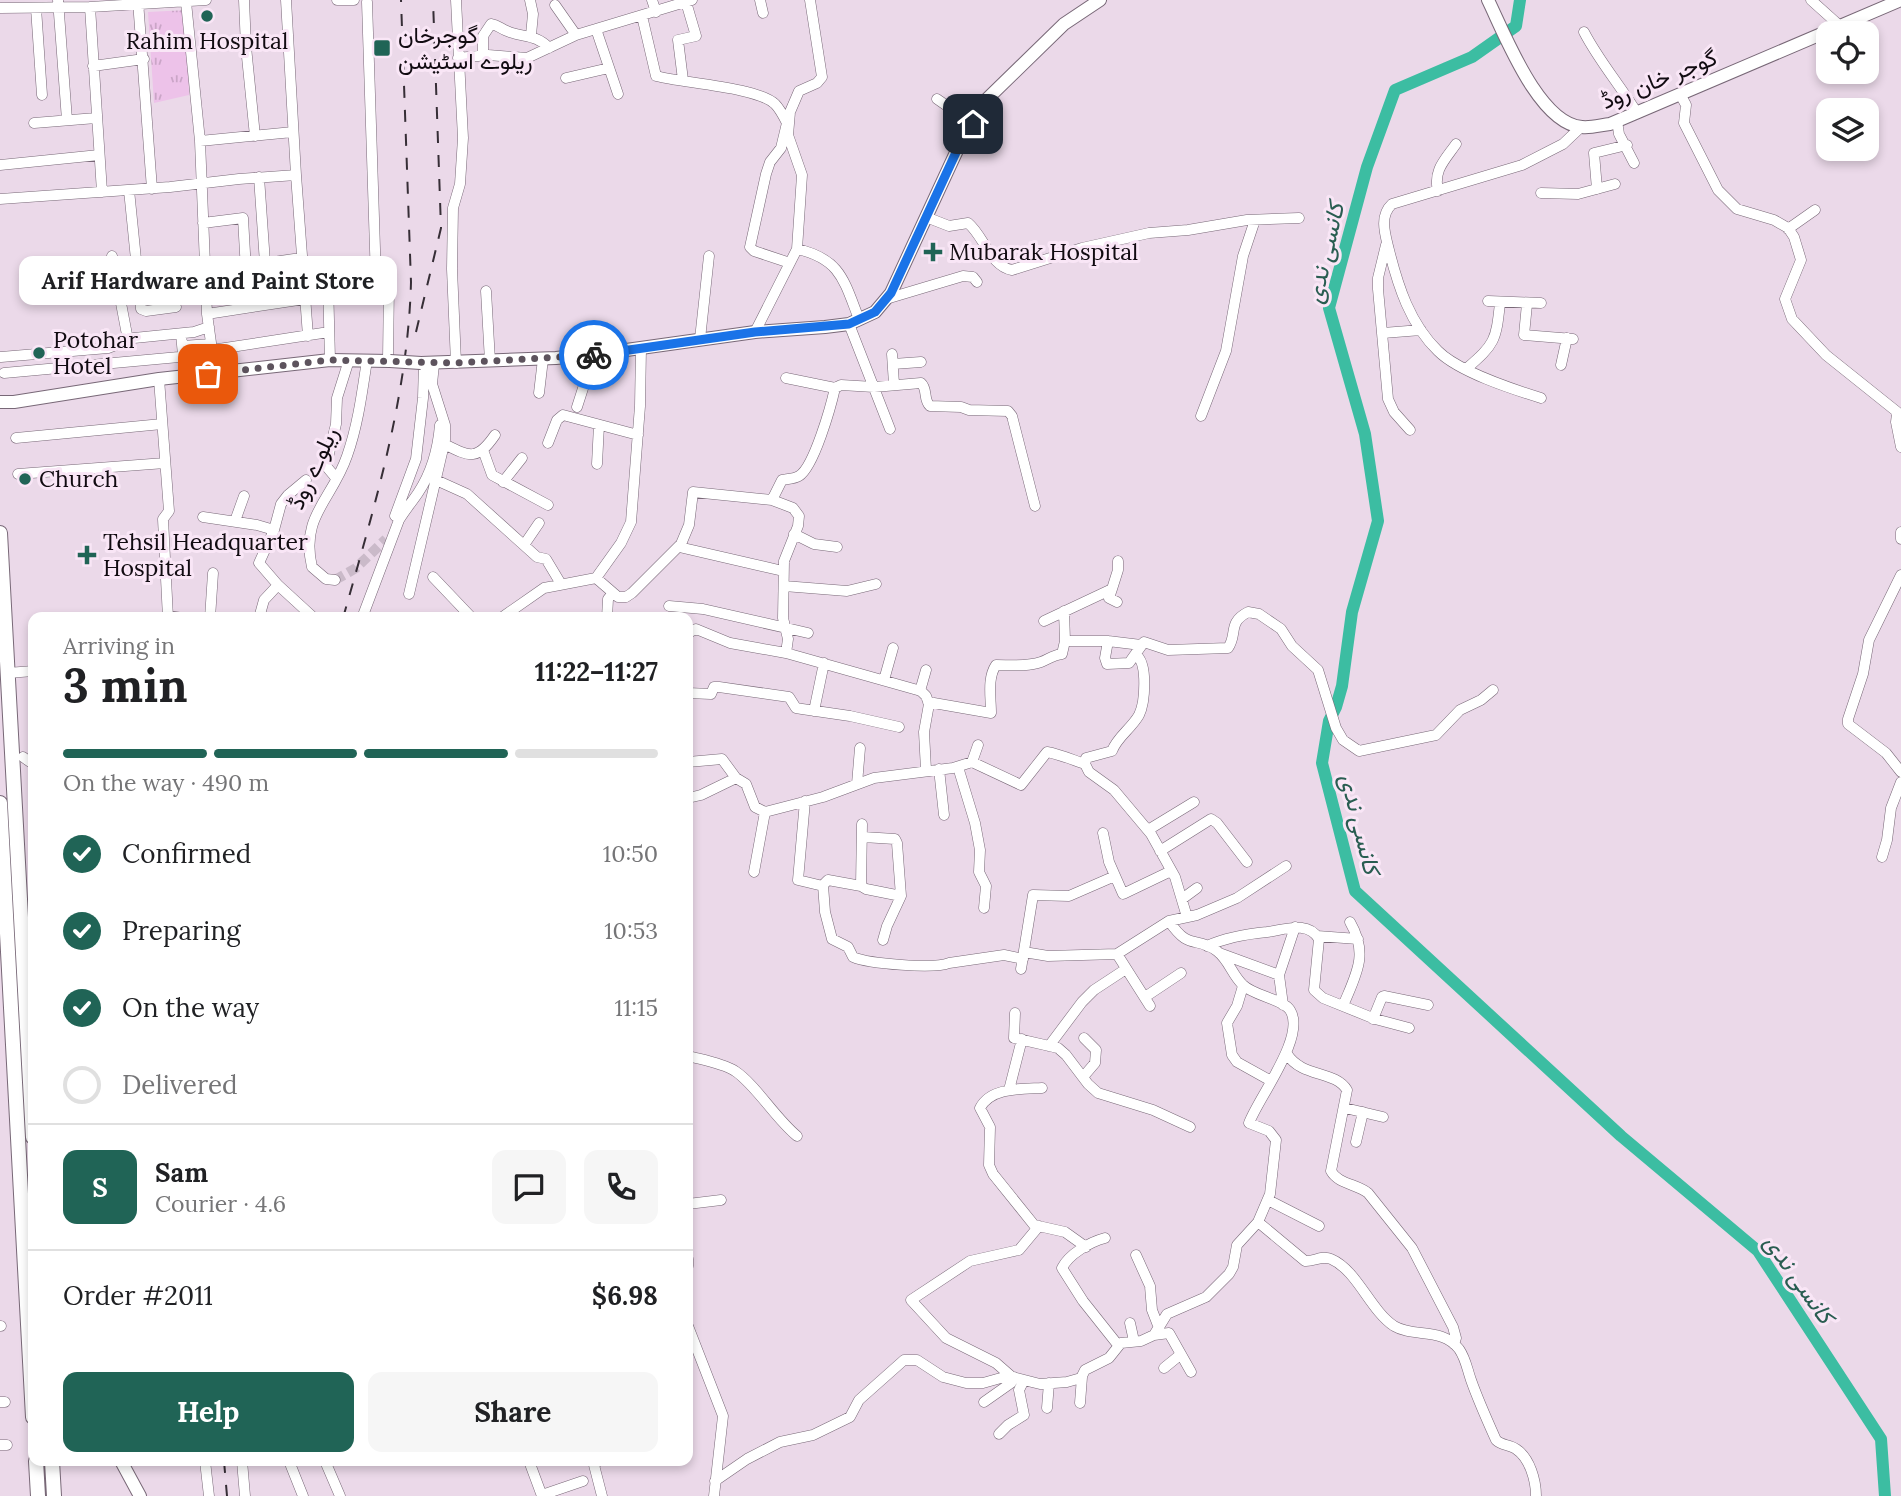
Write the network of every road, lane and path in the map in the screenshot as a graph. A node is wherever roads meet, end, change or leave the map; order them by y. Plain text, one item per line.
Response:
1 (206, 0) edge
2 (244, 0) edge
3 (285, 0) edge
4 (337, 0) edge
5 (354, 0) edge
6 (456, 0) edge
7 (530, 0) edge
8 (652, 0) edge
9 (760, 0) edge
10 (810, 0) edge
11 (1100, 0) edge
12 (1488, 0) edge
13 (1811, 0) edge
14 (1901, 0) edge
15 (366, 1) edge
16 (689, 1) edge
17 (138, 2) edge
18 (186, 2) junction
19 (58, 4) edge
20 (555, 5) dead end
21 (90, 7) junction
22 (0, 8) edge
23 (36, 8) junction
24 (656, 12) junction
25 (763, 13) dead end
26 (642, 16) junction
27 (1834, 21) edge
28 (1852, 21) edge
29 (596, 29) junction
30 (1584, 32) dead end
31 (531, 35) junction
32 (576, 36) junction
33 (1816, 36) edge
34 (549, 48) junction
35 (483, 55) junction
36 (458, 58) junction
37 (144, 59) junction
38 (93, 66) junction
39 (609, 68) junction
40 (566, 78) dead end
41 (683, 80) junction
42 (618, 94) dead end
43 (1681, 94) junction
44 (42, 95) dead end
45 (937, 99) dead end
46 (1637, 113) junction
47 (96, 118) junction
48 (67, 120) junction
49 (1617, 121) junction
50 (34, 123) dead end
51 (788, 123) junction
52 (973, 124) junction
53 (1581, 127) junction
54 (293, 132) junction
55 (254, 136) junction
56 (200, 141) junction
57 (1456, 145) dead end
58 (1627, 145) junction
59 (99, 155) junction
60 (1634, 163) dead end
61 (0, 165) edge
62 (296, 175) junction
63 (260, 177) junction
64 (204, 183) junction
65 (1615, 184) dead end
66 (152, 189) junction
67 (1597, 189) junction
68 (129, 191) junction
69 (1438, 191) junction
70 (102, 192) junction
71 (1541, 193) dead end
72 (0, 199) edge
73 (1815, 210) dead end
74 (261, 217) junction
75 (926, 217) junction
76 (243, 218) junction
77 (1299, 218) dead end
78 (1255, 220) junction
79 (203, 223) junction
80 (1788, 229) junction
81 (1387, 241) junction
82 (797, 249) junction
83 (112, 256) dead end
84 (709, 256) dead end
85 (301, 258) junction
86 (265, 263) junction
87 (790, 263) junction
88 (245, 266) junction
89 (376, 280) junction
90 (978, 282) dead end
91 (485, 290) dead end
92 (889, 296) junction
93 (305, 299) junction
94 (1488, 302) dead end
95 (1500, 303) junction
96 (1541, 303) dead end
97 (1527, 304) junction
98 (248, 306) junction
99 (176, 307) dead end
100 (207, 314) junction
101 (854, 321) junction
102 (209, 327) junction
103 (1421, 330) junction
104 (329, 332) junction
105 (755, 332) junction
106 (1382, 333) junction
107 (181, 334) junction
108 (308, 336) junction
109 (700, 340) junction
110 (128, 341) junction
111 (210, 344) junction
112 (183, 346) junction
113 (641, 348) junction
114 (594, 355) junction
115 (1, 357) edge
116 (349, 359) junction
117 (543, 359) junction
118 (330, 360) junction
119 (367, 360) junction
120 (389, 361) junction
121 (490, 361) junction
122 (921, 362) dead end
123 (426, 363) junction
124 (456, 363) junction
125 (1561, 365) dead end
126 (1466, 369) junction
127 (4, 373) dead end
128 (786, 378) dead end
129 (159, 379) junction
130 (894, 384) junction
131 (874, 387) junction
132 (835, 388) junction
133 (539, 393) dead end
134 (1541, 398) dead end
135 (0, 402) edge
136 (578, 407) dead end
137 (441, 410) junction
138 (1899, 414) edge
139 (1201, 416) dead end
140 (162, 424) junction
141 (599, 425) junction
142 (890, 429) dead end
143 (1410, 430) dead end
144 (495, 435) dead end
145 (638, 435) junction
146 (16, 438) dead end
147 (548, 443) dead end
148 (444, 444) junction
149 (1901, 447) edge
150 (483, 450) junction
151 (522, 458) dead end
152 (165, 463) junction
153 (597, 464) dead end
154 (18, 474) dead end
155 (336, 478) junction
156 (306, 480) dead end
157 (436, 480) junction
158 (503, 482) junction
159 (244, 496) dead end
160 (772, 500) junction
161 (548, 505) dead end
162 (1035, 506) dead end
163 (203, 517) dead end
164 (235, 521) junction
165 (539, 523) dead end
166 (274, 530) junction
167 (1901, 532) edge
168 (0, 533) edge
169 (794, 534) junction
170 (1901, 539) edge
171 (386, 540) tunnel mouth
172 (524, 545) junction
173 (679, 547) junction
174 (837, 547) dead end
175 (1118, 561) dead end
176 (783, 571) junction
177 (213, 573) dead end
178 (1901, 575) edge
179 (433, 577) dead end
180 (596, 578) junction
181 (335, 580) dead end
182 (561, 584) junction
183 (876, 584) dead end
184 (278, 586) junction
185 (784, 586) junction
186 (1112, 589) junction
187 (409, 594) dead end
188 (612, 594) junction
189 (1117, 603) dead end
190 (669, 606) dead end
191 (1064, 611) junction
192 (168, 612) edge
193 (210, 612) edge
194 (261, 612) edge
195 (307, 612) edge
196 (364, 612) edge
197 (466, 612) edge
198 (509, 612) edge
199 (607, 612) edge
200 (1044, 621) dead end
201 (786, 628) junction
202 (693, 630) edge
203 (808, 633) dead end
204 (1065, 641) junction
205 (1108, 641) junction
206 (893, 648) dead end
207 (1138, 650) junction
208 (786, 653) junction
209 (824, 663) junction
210 (926, 670) dead end
211 (28, 671) edge
212 (8, 673) junction
213 (884, 680) junction
214 (1493, 690) dead end
215 (920, 691) junction
216 (693, 693) edge
217 (928, 702) junction
218 (814, 711) junction
219 (899, 727) dead end
220 (978, 745) dead end
221 (860, 748) dead end
222 (23, 757) dead end
223 (28, 760) edge
224 (693, 762) edge
225 (972, 762) junction
226 (1085, 764) junction
227 (957, 767) junction
228 (939, 769) junction
229 (926, 770) junction
230 (1901, 772) edge
231 (736, 778) junction
232 (1901, 782) edge
233 (857, 784) junction
234 (693, 797) edge
235 (805, 801) junction
236 (1194, 802) dead end
237 (0, 803) edge
238 (765, 812) junction
239 (944, 815) dead end
240 (862, 824) dead end
241 (1148, 830) junction
242 (1102, 833) dead end
243 (863, 837) junction
244 (1160, 851) junction
245 (1882, 857) dead end
246 (1247, 862) dead end
247 (1286, 866) dead end
248 (1171, 871) junction
249 (754, 872) dead end
250 (1115, 876) junction
251 (823, 886) junction
252 (861, 886) junction
253 (1197, 888) dead end
254 (901, 896) junction
255 (1182, 899) junction
256 (984, 908) dead end
257 (1187, 916) junction
258 (1169, 921) junction
259 (1350, 922) dead end
260 (1295, 927) junction
261 (1317, 936) junction
262 (1358, 939) junction
263 (883, 940) dead end
264 (1207, 946) junction
265 (1219, 952) junction
266 (1116, 954) junction
267 (1023, 960) junction
268 (1126, 969) junction
269 (1181, 974) dead end
270 (1279, 975) junction
271 (17, 983) junction
272 (1243, 986) junction
273 (1428, 1004) dead end
274 (1283, 1005) junction
275 (1343, 1006) junction
276 (1016, 1013) dead end
277 (1373, 1019) junction
278 (1409, 1028) dead end
279 (1084, 1038) dead end
280 (1022, 1039) junction
281 (1049, 1046) junction
282 (1287, 1054) junction
283 (693, 1057) edge
284 (1083, 1077) junction
285 (1270, 1081) junction
286 (1042, 1088) dead end
287 (28, 1089) edge
288 (1009, 1090) junction
289 (1345, 1108) junction
290 (1363, 1112) junction
291 (1383, 1117) dead end
292 (1190, 1127) dead end
293 (797, 1136) dead end
294 (1356, 1142) dead end
295 (722, 1200) dead end
296 (1268, 1200) junction
297 (693, 1203) edge
298 (1258, 1222) junction
299 (1039, 1226) junction
300 (1319, 1226) dead end
301 (1105, 1238) dead end
302 (1086, 1247) junction
303 (1136, 1255) dead end
304 (28, 1281) edge
305 (1130, 1323) dead end
306 (1156, 1331) junction
307 (693, 1339) edge
308 (1134, 1341) junction
309 (1454, 1344) junction
310 (1118, 1345) junction
311 (1180, 1355) junction
312 (1164, 1368) dead end
313 (1191, 1372) dead end
314 (1082, 1377) junction
315 (1017, 1378) junction
316 (1049, 1383) junction
317 (985, 1402) dead end
318 (1080, 1403) dead end
319 (1047, 1408) dead end
320 (999, 1434) dead end
321 (36, 1466) edge
322 (52, 1466) edge
323 (124, 1466) edge
324 (206, 1466) edge
325 (242, 1466) edge
326 (291, 1466) edge
327 (327, 1466) edge
328 (531, 1466) edge
329 (594, 1466) edge
330 (583, 1481) dead end
331 (715, 1481) junction
332 (542, 1495) edge
333 (38, 1496) edge
334 (54, 1496) edge
335 (139, 1496) edge
336 (209, 1496) edge
337 (245, 1496) edge
338 (303, 1496) edge
339 (340, 1496) edge
340 (602, 1496) edge
341 (714, 1496) edge
342 (1536, 1496) edge

1 - 18 street
2 - 55 street
3 - 54 street
4 - 5 street
6 - 36 street
7 - 31 street
8 - 24 street
9 - 25 street
10 - 51 street
11 - 52 main road
12 - 53 main road, گوجر خان روڈ
13 - 27 street
14 - 28 main road, گوجر خان روڈ
15 - 89 street
16 - 24 street
16 - 41 street
17 - 18 street
17 - 21 street
17 - 37 street
18 - 56 street
19 - 21 street
19 - 23 street
19 - 48 street
20 - 32 street
21 - 38 street
22 - 23 street
23 - 44 street
24 - 26 street
26 - 29 street
26 - 41 street
29 - 32 street
29 - 39 street
30 - 46 street
31 - 34 street
31 - 35 street
32 - 34 street
33 - 43 main road, گوجر خان روڈ
34 - 35 street
35 - 36 street
36 - 124 street
37 - 38 street
37 - 66 street
38 - 47 street
39 - 40 street
39 - 42 street
41 - 51 street
43 - 46 main road, گوجر خان روڈ
43 - 80 street
45 - 52 street
46 - 49 main road, گوجر خان روڈ
47 - 48 street
47 - 59 street
48 - 50 street
49 - 53 main road, گوجر خان روڈ
49 - 58 street
51 - 82 street
51 - 87 street
52 - 75 main road
53 - 69 street
54 - 55 street
54 - 62 street
55 - 56 street
56 - 64 street
57 - 69 street
58 - 60 street
58 - 67 street
59 - 61 street
59 - 70 street
62 - 63 street
62 - 85 street
63 - 64 street
63 - 74 street
64 - 66 street
64 - 79 street
65 - 67 street
66 - 68 street
67 - 71 street
68 - 70 street
68 - 99 street
69 - 81 street
70 - 72 street
73 - 80 street
74 - 76 street
74 - 86 street
75 - 78 street
75 - 92 main road
76 - 79 street
76 - 88 street
77 - 78 street
78 - 139 street
79 - 100 street
80 - 138 street
81 - 103 street
81 - 106 street
82 - 87 street
82 - 101 street
83 - 110 street
84 - 109 street
85 - 86 street
85 - 93 street
86 - 88 street
87 - 105 street
88 - 98 street
89 - 104 street
89 - 120 street
90 - 92 street
91 - 121 street
92 - 101 main road
93 - 98 street
93 - 108 street
94 - 95 street
95 - 97 street
95 - 126 street
96 - 97 street
97 - 125 street
98 - 100 street
100 - 102 street
101 - 105 main road
101 - 131 street
102 - 107 street
102 - 111 street
103 - 106 street
103 - 126 street
104 - 108 street
104 - 118 street
105 - 109 main road
106 - 143 street
107 - 110 street
107 - 112 street
108 - 111 street
109 - 113 main road
110 - 115 street
111 - 112 street
112 - 127 street
113 - 114 main road
113 - 145 street
114 - 117 main road
114 - 136 street
116 - 118 main road
116 - 119 main road
116 - 155 street
117 - 121 main road
117 - 133 street
118 - 129 main road
119 - 120 main road
119 - 155 street, ریلوے روڈ
120 - 123 main road, bridge
121 - 124 main road
122 - 130 street
123 - 124 main road
123 - 137 street
123 - 171 street
126 - 134 street
128 - 132 street
129 - 135 main road
129 - 140 street
130 - 131 street
130 - 162 street
131 - 132 street
131 - 142 street
132 - 160 street
137 - 148 street
137 - 196 street
138 - 149 street
140 - 146 street
140 - 152 street
141 - 145 street
141 - 147 street
141 - 153 street
144 - 150 street
145 - 180 street
148 - 150 street
148 - 157 street
150 - 158 street
151 - 158 street
152 - 154 street
152 - 192 street
155 - 181 street, ریلوے روڈ
156 - 166 street
157 - 172 street
157 - 187 street
158 - 161 street
159 - 164 street
160 - 169 street
160 - 173 street
163 - 164 street
164 - 166 street
165 - 172 street
166 - 184 street
167 - 170 street
168 - 212 highway
169 - 174 street
169 - 176 street
172 - 182 street
173 - 176 street
173 - 188 street
175 - 186 street
176 - 185 street
177 - 193 street
178 - 230 street
179 - 197 street
180 - 182 street
180 - 188 street
182 - 198 street
183 - 185 street
184 - 194 street
184 - 195 street
185 - 201 street
186 - 189 street
186 - 191 street
188 - 199 street
190 - 201 street
191 - 200 street
191 - 204 street
201 - 203 street
201 - 208 street
202 - 208 street
204 - 205 street
204 - 217 street
205 - 207 street
205 - 207 street
206 - 213 street
207 - 214 street
207 - 226 street
208 - 209 street
209 - 213 street
209 - 218 street
210 - 215 street
211 - 212 street
212 - 271 highway
213 - 215 street
215 - 217 street
216 - 218 street
217 - 229 street
218 - 219 street
220 - 225 street
221 - 233 street
222 - 223 street
224 - 231 street
225 - 226 street
225 - 227 street
226 - 241 street
227 - 228 street
227 - 256 street
228 - 229 street
228 - 239 street
229 - 233 street
231 - 234 street
231 - 238 street
232 - 245 street
233 - 235 street
235 - 238 street
235 - 251 street
236 - 241 street
237 - 271 highway
238 - 249 street
240 - 243 street
241 - 244 street
242 - 250 street
243 - 252 street
243 - 254 street
244 - 246 street
244 - 248 street
247 - 257 street
248 - 250 street
248 - 255 street
250 - 267 street
251 - 252 street
251 - 267 street
252 - 254 street
253 - 255 street
254 - 263 street
255 - 257 street
257 - 258 street
258 - 264 street
258 - 266 street
259 - 262 street
260 - 261 street
260 - 264 street
260 - 270 street
261 - 262 street
261 - 275 street
262 - 275 street
264 - 265 street
265 - 270 street
265 - 272 street
266 - 267 street
266 - 268 street
268 - 269 street
268 - 281 street
270 - 274 street
271 - 287 highway
271 - 304 highway
272 - 274 street
272 - 285 street
273 - 277 street
274 - 282 street
275 - 277 street
276 - 280 street
277 - 278 street
279 - 284 street
280 - 281 street
280 - 288 street
281 - 284 street
282 - 285 street
282 - 289 street
283 - 293 street
284 - 292 street
285 - 296 street
286 - 288 street
288 - 299 street
289 - 290 street
289 - 309 street
290 - 291 street
290 - 294 street
295 - 297 street
296 - 298 street
296 - 300 street
298 - 306 street
298 - 309 street
299 - 302 street
299 - 315 street
301 - 302 street
302 - 310 street
303 - 306 street
305 - 308 street
306 - 308 street
306 - 311 street
307 - 331 street
308 - 310 street
309 - 342 street
310 - 314 street
311 - 312 street
311 - 313 street
314 - 316 street
314 - 318 street
315 - 316 street
315 - 317 street
315 - 320 street
315 - 331 street
316 - 319 street
321 - 333 highway
322 - 334 highway
323 - 335 main road
324 - 336 street
325 - 337 street
326 - 338 street
327 - 339 street
328 - 332 street
329 - 340 street
330 - 332 street
331 - 341 street

